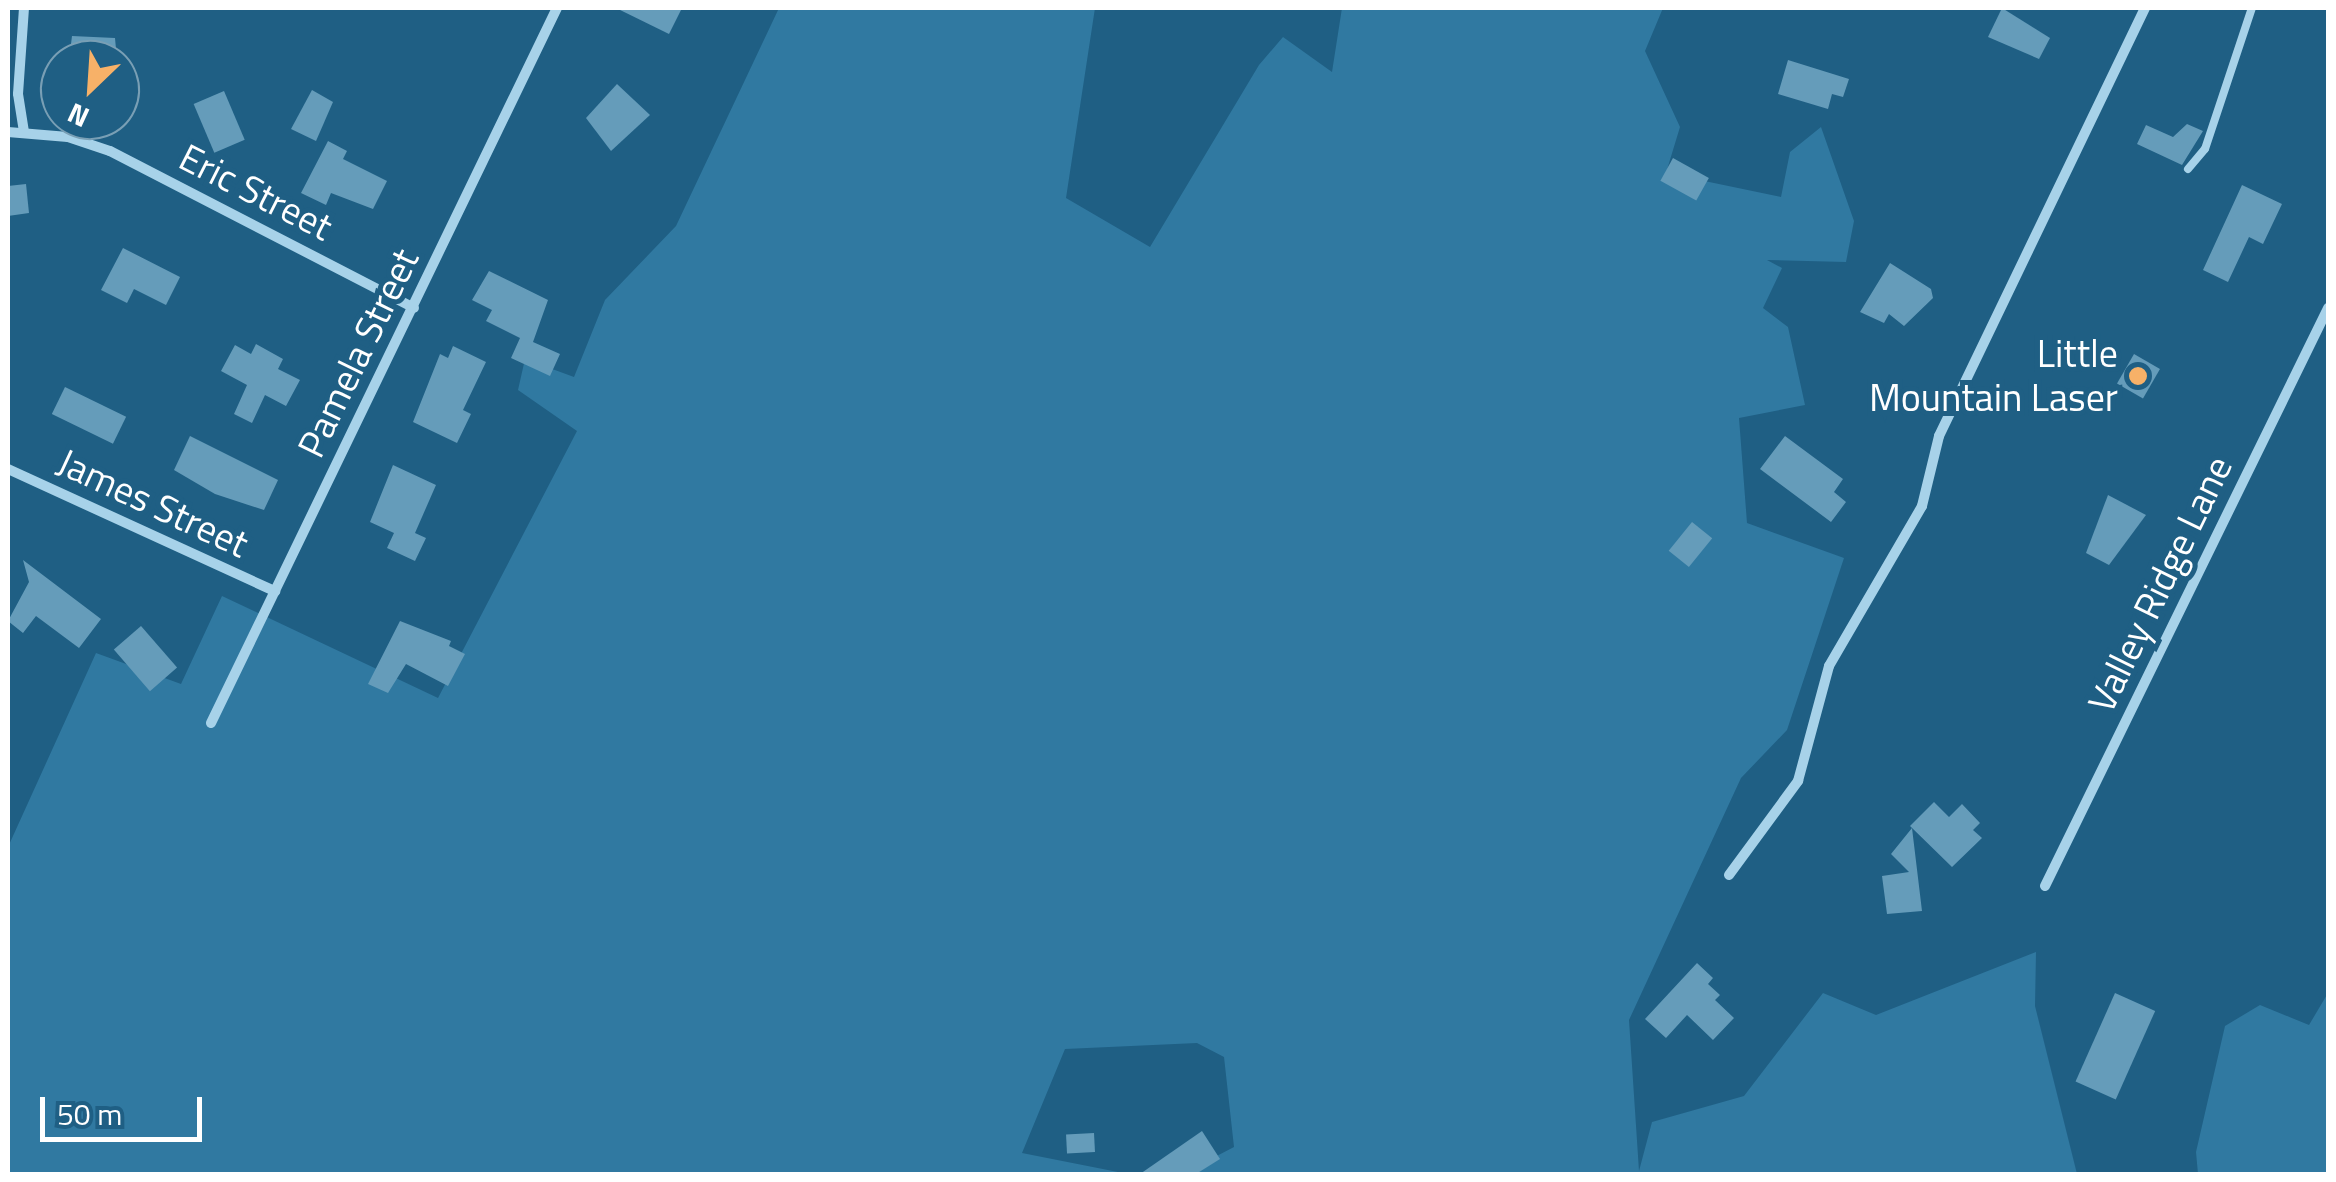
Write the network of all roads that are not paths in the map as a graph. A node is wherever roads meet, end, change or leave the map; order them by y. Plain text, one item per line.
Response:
1 (24, 8) edge
2 (557, 8) edge
3 (2145, 8) edge
4 (2252, 8) edge
5 (24, 131) junction
6 (8, 132) edge
7 (2188, 169) dead end
8 (414, 308) junction
9 (2328, 308) edge
10 (8, 469) edge
11 (275, 592) junction
12 (211, 723) dead end
13 (1729, 875) dead end
14 (2045, 886) dead end

1 - 5 street
2 - 8 street, Pamela Street
3 - 13 street
4 - 7 lane
5 - 6 street, Eric Street
5 - 8 street, Eric Street
8 - 11 street, Pamela Street
9 - 14 street, Valley Ridge Lane
10 - 11 street, James Street
11 - 12 street, Pamela Street

